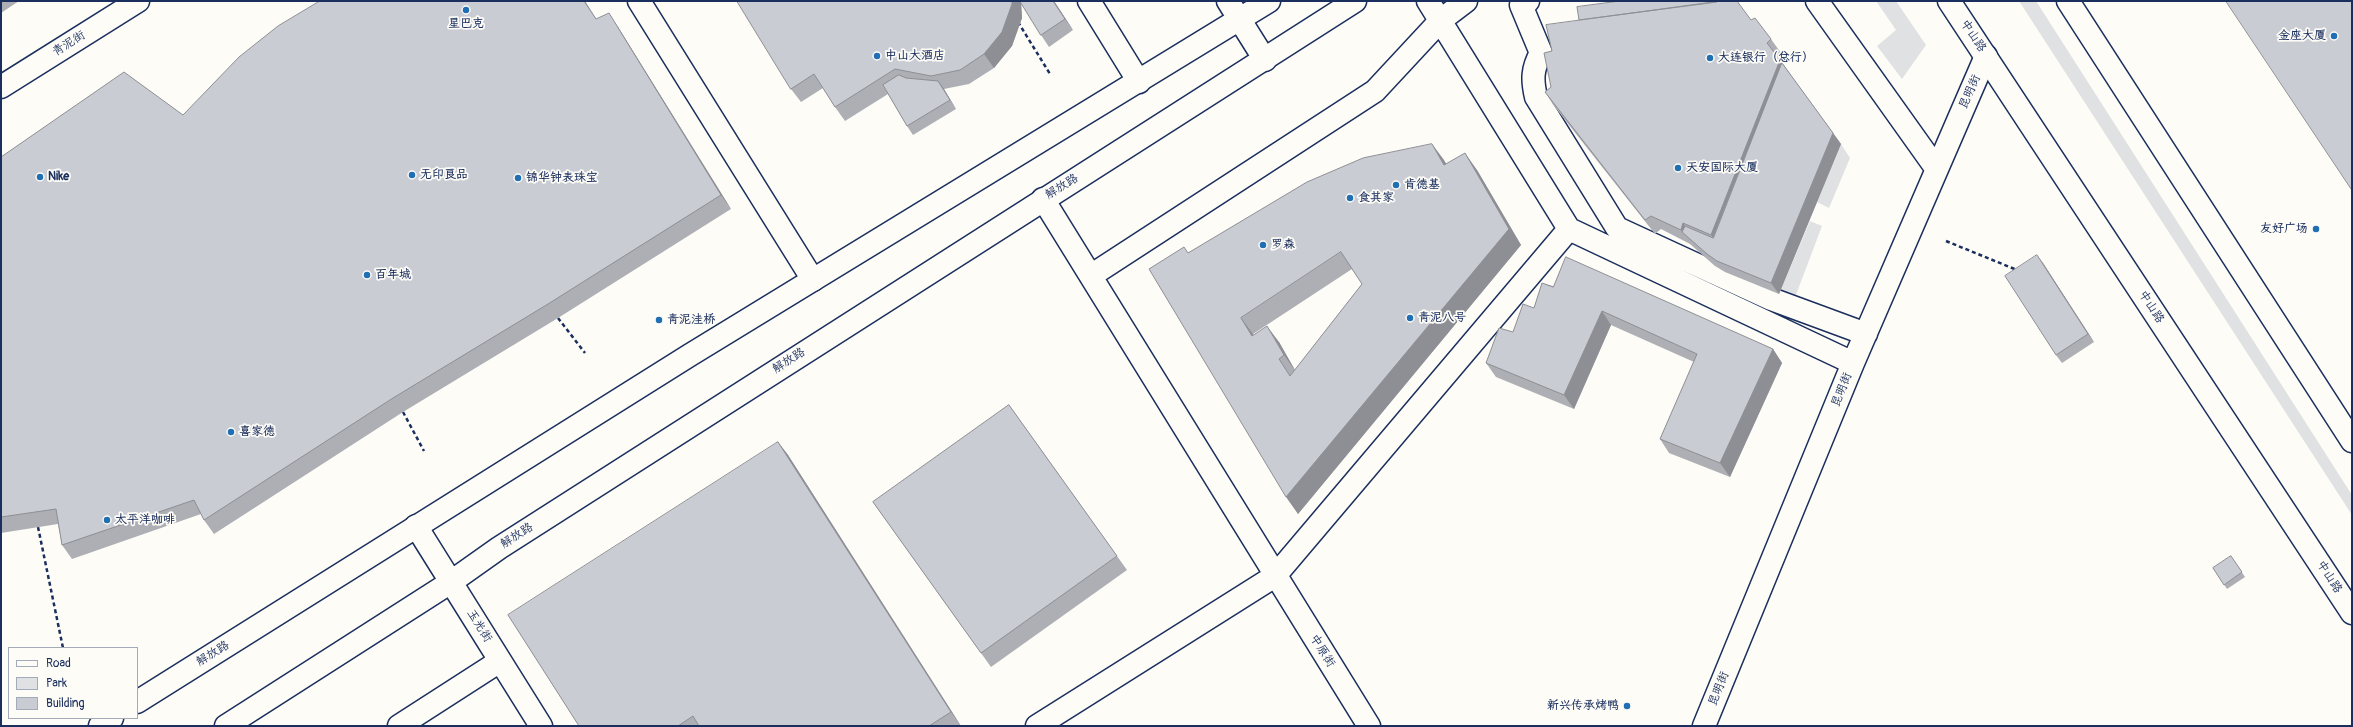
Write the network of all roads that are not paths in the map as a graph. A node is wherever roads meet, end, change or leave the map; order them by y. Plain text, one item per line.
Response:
1 (138, 1) edge
2 (639, 1) edge
3 (1089, 1) edge
4 (1228, 1) edge
5 (1269, 1) edge
6 (1355, 1) edge
7 (1428, 1) edge
8 (1466, 1) edge
9 (1817, 1) edge
10 (1950, 1) edge
11 (2068, 1) edge
12 (1521, 2) edge
13 (1240, 19) junction
14 (1441, 20) junction
15 (1542, 53) junction
16 (1986, 56) junction
17 (1265, 60) junction
18 (1139, 82) junction
19 (1, 87) edge
20 (1557, 104) edge
21 (1936, 168) junction
22 (1043, 199) junction
23 (1569, 229) junction
24 (1092, 275) junction
25 (813, 280) junction
26 (1866, 334) junction
27 (1853, 363) junction
28 (2352, 441) edge
29 (416, 526) junction
30 (1275, 576) junction
31 (451, 582) junction
32 (2352, 613) edge
33 (500, 661) junction
34 (138, 701) edge
35 (110, 719) edge
36 (100, 726) edge
37 (226, 726) edge
38 (399, 726) edge
39 (541, 726) edge
40 (1037, 726) edge
41 (1369, 726) edge
42 (1704, 726) edge

1 - 19 main road, 青泥街
2 - 25 main road
3 - 18 main road
4 - 13 main road
5 - 13 main road, 解放路
6 - 17 main road, 解放路
7 - 14 main road
8 - 14 main road
9 - 21 main road
10 - 16 main road, 中山路
11 - 28 main road
12 - 15 main road
13 - 17 main road
13 - 18 main road, 解放路
14 - 23 main road
14 - 24 main road
15 - 20 main road
15 - 26 main road
16 - 21 main road, 昆明街
16 - 32 main road, 中山路
17 - 22 main road, 解放路
18 - 25 main road, 解放路
21 - 26 main road, 昆明街
22 - 24 main road, 中原街
22 - 31 main road, 解放路
23 - 27 main road
23 - 30 main road
24 - 30 main road, 中原街
25 - 29 main road, 解放路
26 - 27 main road, 昆明街
27 - 42 main road, 昆明街
29 - 31 main road, 玉光街
29 - 34 main road, 解放路
30 - 40 main road
30 - 41 main road, 中原街
31 - 33 main road, 玉光街
31 - 37 main road, 解放路
33 - 38 main road
33 - 39 main road, 玉光街
35 - 36 main road

